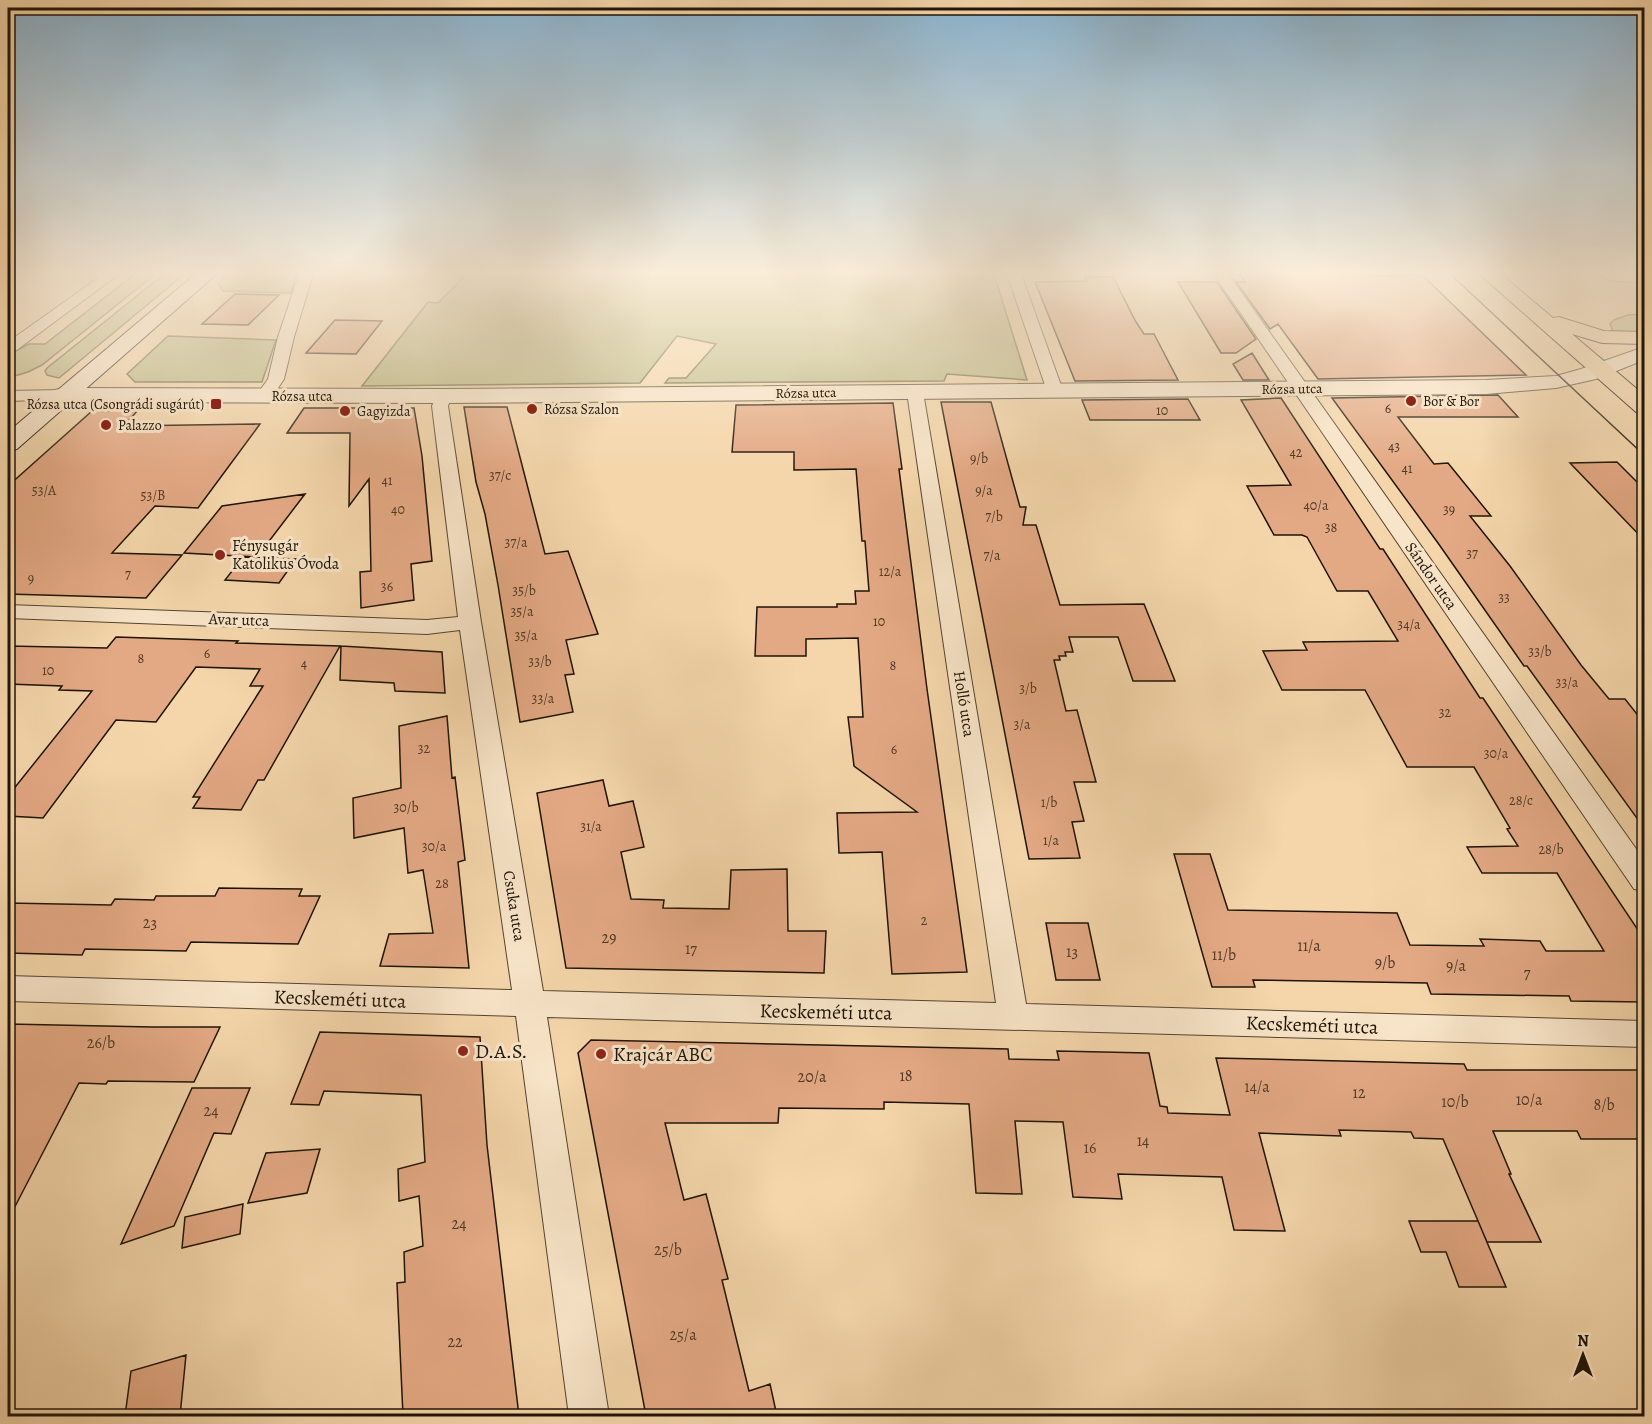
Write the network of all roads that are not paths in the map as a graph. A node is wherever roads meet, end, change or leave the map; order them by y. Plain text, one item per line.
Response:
1 (24, 337) edge
2 (131, 337) edge
3 (286, 337) edge
4 (1037, 337) edge
5 (1264, 337) edge
6 (1565, 337) edge
7 (1605, 337) edge
8 (1644, 338) edge
9 (8, 349) edge
10 (1644, 353) edge
11 (1602, 369) junction
12 (1300, 389) junction
13 (1056, 391) junction
14 (915, 392) junction
15 (63, 395) junction
16 (8, 396) edge
17 (264, 396) junction
18 (444, 396) junction
19 (1644, 406) edge
20 (8, 444) edge
21 (8, 612) edge
22 (470, 622) junction
23 (1644, 881) edge
24 (8, 989) edge
25 (530, 1005) junction
26 (1014, 1016) junction
27 (1644, 1034) edge
28 (589, 1416) edge

1 - 9 street
2 - 15 main road
3 - 17 street
4 - 13 street
5 - 12 street, Sándor utca
6 - 11 main road
7 - 8 main road
10 - 11 street, Rózsa utca
11 - 12 street, Rózsa utca
11 - 19 main road
12 - 13 street, Rózsa utca
12 - 23 street, Sándor utca
13 - 14 street, Rózsa utca
14 - 18 street, Rózsa utca
14 - 26 street, Holló utca
15 - 16 street, Rózsa utca
15 - 17 street, Rózsa utca
15 - 20 main road
17 - 18 street, Rózsa utca
18 - 22 street, Csuka utca
21 - 22 street, Avar utca
22 - 25 street, Csuka utca
24 - 25 street, Kecskeméti utca
25 - 26 street, Kecskeméti utca
25 - 28 street, Csuka utca
26 - 27 street, Kecskeméti utca

